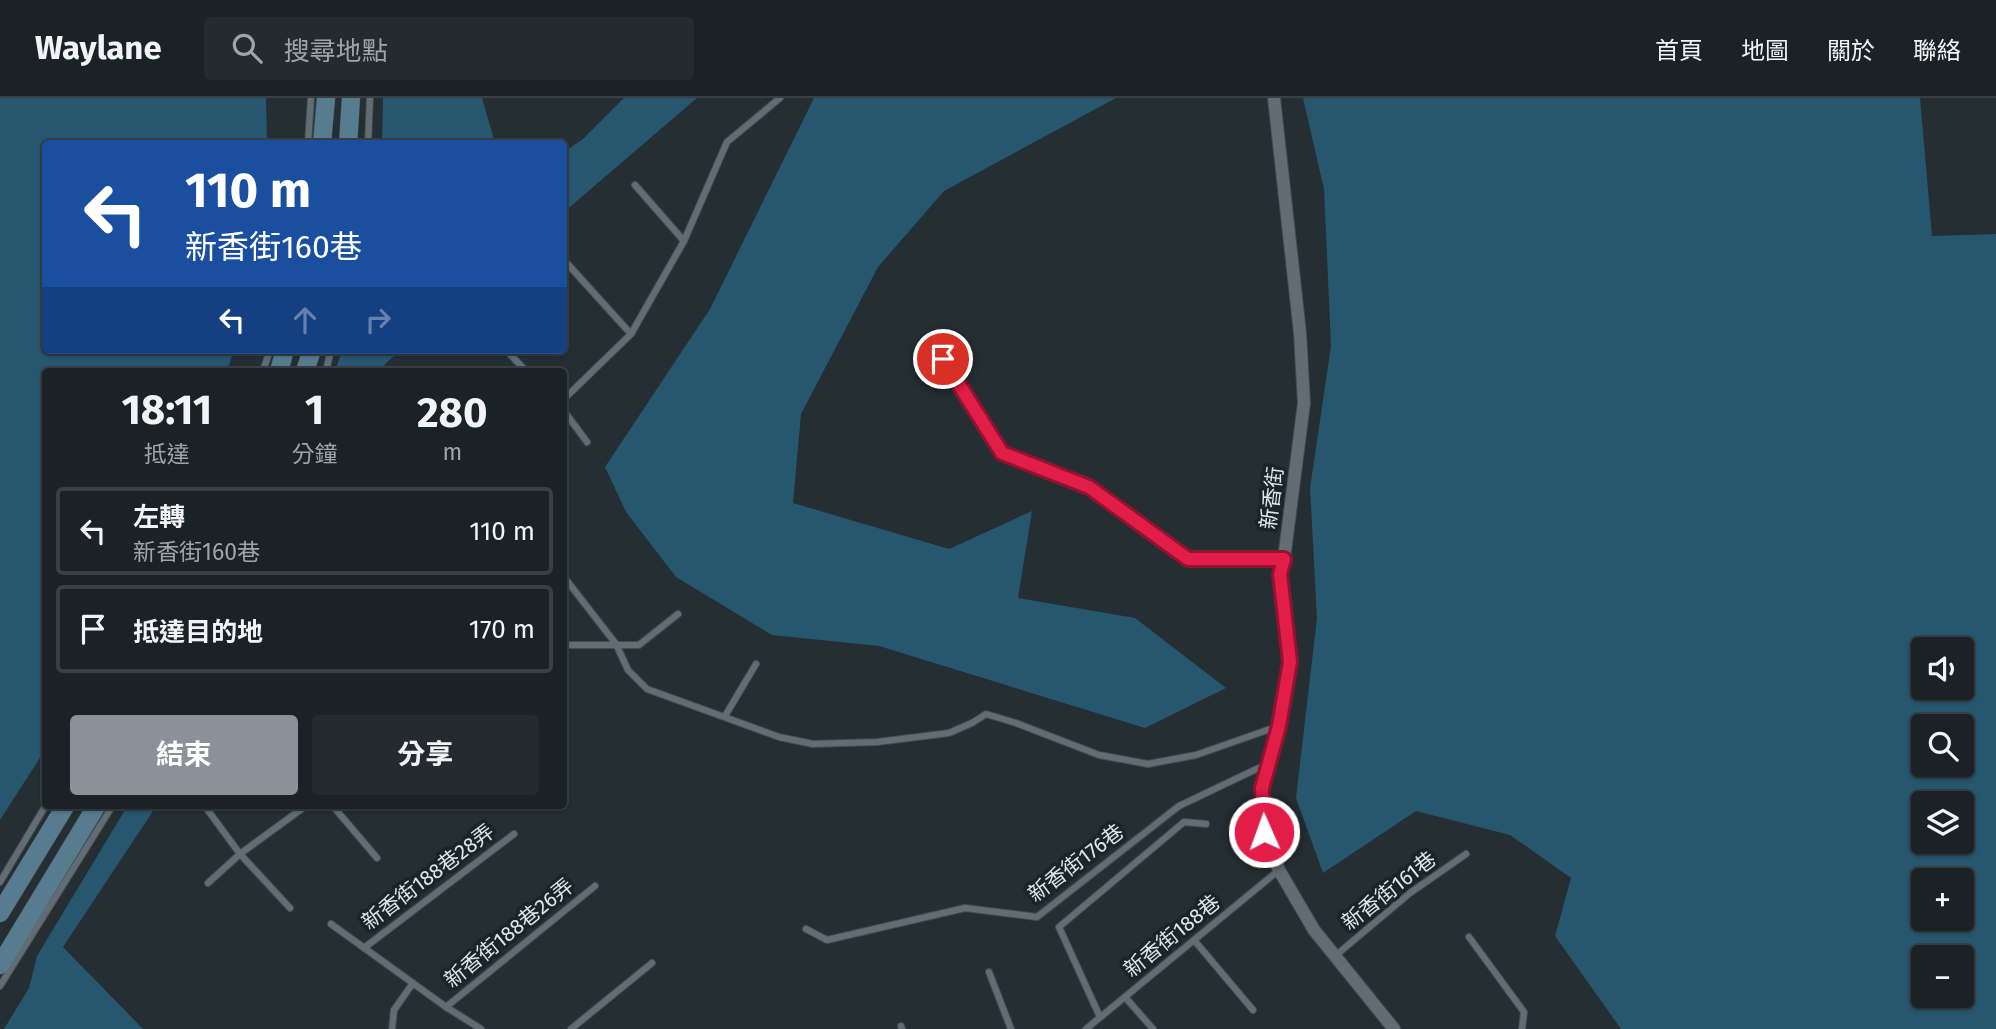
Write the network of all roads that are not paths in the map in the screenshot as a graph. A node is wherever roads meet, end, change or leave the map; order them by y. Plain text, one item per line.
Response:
1 (311, 98) edge
2 (326, 98) edge
3 (351, 98) edge
4 (370, 98) edge
5 (780, 98) edge
6 (1274, 98) edge
7 (308, 140) edge
8 (322, 140) edge
9 (348, 140) edge
10 (368, 140) edge
11 (635, 185) dead end
12 (684, 241) junction
13 (567, 263) edge
14 (631, 334) junction
15 (510, 354) edge
16 (943, 359) dead end
17 (523, 368) edge
18 (567, 396) edge
19 (567, 415) edge
20 (587, 442) dead end
21 (1284, 559) junction
22 (567, 581) edge
23 (678, 614) dead end
24 (616, 644) junction
25 (567, 645) edge
26 (756, 664) dead end
27 (724, 716) junction
28 (1279, 726) junction
29 (1269, 763) junction
30 (44, 809) edge
31 (64, 809) edge
32 (95, 809) edge
33 (111, 809) edge
34 (207, 809) edge
35 (302, 809) edge
36 (335, 809) edge
37 (1206, 824) dead end
38 (514, 834) dead end
39 (1466, 853) dead end
40 (240, 854) junction
41 (377, 858) dead end
42 (1279, 870) junction
43 (0, 883) edge
44 (208, 883) dead end
45 (595, 886) dead end
46 (290, 908) dead end
47 (0, 913) edge
48 (331, 924) dead end
49 (806, 929) dead end
50 (1469, 937) dead end
51 (1195, 940) junction
52 (364, 948) junction
53 (1335, 956) junction
54 (652, 963) dead end
55 (0, 965) edge
56 (989, 972) dead end
57 (413, 983) junction
58 (0, 986) edge
59 (1125, 997) junction
60 (446, 1007) junction
61 (1254, 1010) dead end
62 (1100, 1017) junction
63 (392, 1029) edge
64 (481, 1029) edge
65 (571, 1029) edge
66 (1011, 1029) edge
67 (1086, 1029) edge
68 (1153, 1029) edge
69 (1394, 1029) edge
70 (1522, 1029) edge

1 - 7 lane
2 - 8 street
3 - 9 street
4 - 10 lane
5 - 12 lane
6 - 21 street, 新香街
11 - 12 lane
12 - 14 lane
13 - 14 lane
14 - 18 lane
15 - 17 lane
16 - 21 lane
19 - 20 lane
21 - 28 street, 新香街
22 - 24 lane
23 - 24 lane
24 - 25 lane
24 - 27 lane
26 - 27 lane
27 - 28 lane
28 - 29 street, 新香街
29 - 42 street, 新香街
29 - 49 lane, 新香街176巷
30 - 43 lane
31 - 47 street
32 - 55 street
33 - 58 lane
34 - 40 lane
35 - 40 lane
36 - 41 lane
37 - 62 lane
38 - 52 lane, 新香街188巷28弄
39 - 53 lane, 新香街161巷
40 - 44 lane
40 - 46 lane
42 - 51 lane, 新香街188巷
42 - 53 street, 新香街
45 - 60 lane, 新香街188巷26弄
48 - 52 lane
50 - 70 lane
51 - 59 lane, 新香街188巷
51 - 61 lane
52 - 57 lane
53 - 69 street, 新香街
54 - 65 lane
56 - 66 lane
57 - 60 lane
57 - 63 lane
59 - 62 lane, 新香街188巷
59 - 68 lane
60 - 64 lane
62 - 67 lane, 新香街188巷

